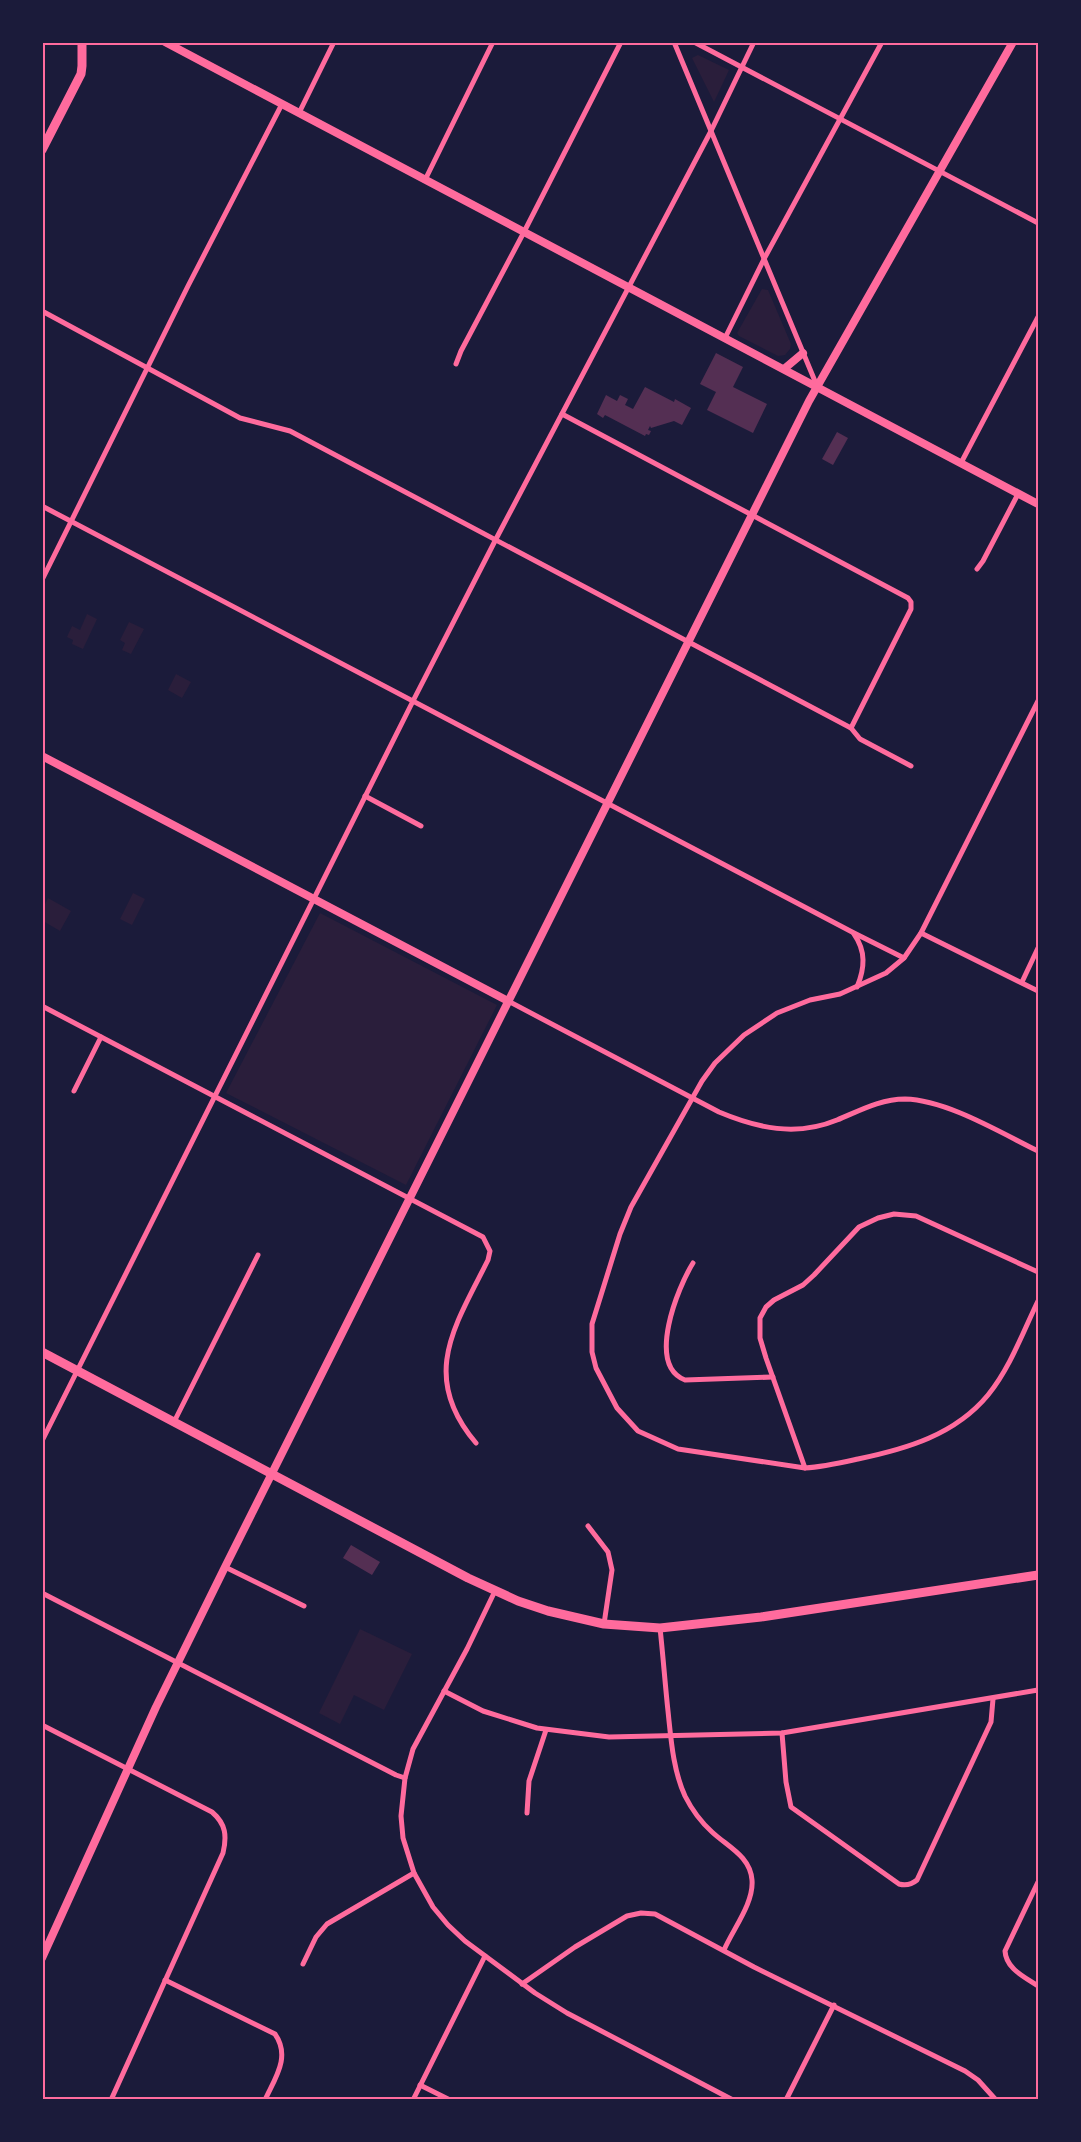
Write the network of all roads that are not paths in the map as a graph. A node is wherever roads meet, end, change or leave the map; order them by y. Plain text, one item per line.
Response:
1 (82, 42) edge
2 (165, 42) edge
3 (334, 42) edge
4 (492, 42) edge
5 (621, 42) edge
6 (674, 42) edge
7 (694, 42) edge
8 (754, 42) edge
9 (882, 42) edge
10 (1012, 42) edge
11 (741, 68) junction
12 (282, 104) junction
13 (299, 113) junction
14 (841, 119) junction
15 (711, 131) junction
16 (44, 146) edge
17 (940, 171) junction
18 (425, 180) junction
19 (1038, 223) edge
20 (524, 232) junction
21 (764, 259) junction
22 (630, 288) junction
23 (42, 311) edge
24 (1038, 317) edge
25 (725, 338) junction
26 (804, 354) junction
27 (456, 364) dead end
28 (148, 368) junction
29 (784, 369) junction
30 (817, 386) junction
31 (562, 414) junction
32 (960, 463) junction
33 (1018, 494) junction
34 (1038, 504) edge
35 (42, 506) edge
36 (752, 515) junction
37 (72, 521) junction
38 (496, 539) junction
39 (976, 569) dead end
40 (42, 580) edge
41 (688, 641) junction
42 (414, 701) junction
43 (1038, 701) edge
44 (852, 728) junction
45 (42, 756) edge
46 (911, 766) dead end
47 (365, 796) junction
48 (607, 803) junction
49 (421, 826) dead end
50 (314, 899) junction
51 (854, 933) junction
52 (921, 933) junction
53 (1038, 948) edge
54 (904, 958) junction
55 (1022, 982) junction
56 (857, 987) junction
57 (1038, 991) edge
58 (508, 1001) junction
59 (42, 1006) edge
60 (101, 1037) junction
61 (74, 1091) dead end
62 (215, 1095) junction
63 (692, 1097) junction
64 (1038, 1151) edge
65 (409, 1198) junction
66 (258, 1254) dead end
67 (693, 1263) dead end
68 (1038, 1272) edge
69 (1038, 1301) edge
70 (42, 1352) edge
71 (78, 1371) junction
72 (773, 1377) junction
73 (174, 1422) junction
74 (42, 1441) edge
75 (476, 1443) dead end
76 (805, 1468) junction
77 (271, 1474) junction
78 (588, 1526) dead end
79 (225, 1567) junction
80 (1038, 1575) edge
81 (495, 1591) junction
82 (42, 1593) edge
83 (304, 1606) dead end
84 (604, 1624) junction
85 (660, 1628) junction
86 (178, 1662) junction
87 (1038, 1690) edge
88 (444, 1691) junction
89 (993, 1699) junction
90 (42, 1725) edge
91 (546, 1730) junction
92 (782, 1733) junction
93 (671, 1735) junction
94 (129, 1768) junction
95 (405, 1778) junction
96 (527, 1813) dead end
97 (414, 1874) junction
98 (1038, 1882) edge
99 (724, 1950) junction
100 (484, 1956) junction
101 (42, 1958) edge
102 (303, 1964) dead end
103 (165, 1980) junction
104 (522, 1984) junction
105 (1038, 1986) edge
106 (834, 2005) junction
107 (420, 2085) junction
108 (111, 2100) edge
109 (265, 2100) edge
110 (413, 2100) edge
111 (450, 2100) edge
112 (733, 2100) edge
113 (786, 2100) edge
114 (996, 2100) edge

1 - 16 main road
2 - 12 street
3 - 13 street
4 - 18 street
5 - 20 street
6 - 15 street
7 - 11 street
8 - 11 street
9 - 14 street
10 - 17 street
11 - 14 street
11 - 15 street
12 - 13 street
12 - 28 street
13 - 18 street
14 - 17 street
14 - 21 street
15 - 21 street
15 - 22 street
17 - 19 street
17 - 30 street
18 - 20 street
20 - 22 street
20 - 27 street
21 - 25 street
21 - 26 street
22 - 25 street
22 - 31 street
23 - 28 street
24 - 32 street
25 - 29 street
26 - 29 street
26 - 30 street
28 - 37 street
28 - 38 street
29 - 30 street
30 - 32 street
30 - 36 street
31 - 36 street
31 - 38 street
32 - 33 street
33 - 34 street
33 - 39 street
35 - 37 street
36 - 41 street
36 - 44 street
37 - 40 street
37 - 42 street
38 - 41 street
38 - 42 street
41 - 44 street
41 - 48 street
42 - 47 street
42 - 48 street
43 - 52 street
44 - 46 street
45 - 50 street
47 - 49 street
47 - 50 street
48 - 51 street
48 - 58 street
50 - 58 street
50 - 62 street
51 - 54 street
51 - 56 street
52 - 54 street
52 - 55 street
53 - 55 street
54 - 56 street
55 - 57 street
56 - 63 street
58 - 63 street
58 - 65 street
59 - 60 street
60 - 61 street
60 - 62 street
62 - 65 street
62 - 71 street
63 - 64 street
63 - 76 street
65 - 75 street
65 - 77 street
66 - 73 street
67 - 72 street
68 - 72 street
69 - 76 street
70 - 71 main road
71 - 73 main road
71 - 74 street
72 - 76 street
73 - 77 main road
77 - 79 street
77 - 81 main road
78 - 84 street
79 - 83 street
79 - 86 street
80 - 85 main road
81 - 84 main road
81 - 88 street
82 - 86 street
84 - 85 main road
85 - 93 street
86 - 94 street
86 - 95 street
87 - 89 street
88 - 91 street
88 - 95 street
89 - 92 street
89 - 92 street
90 - 94 street
91 - 93 street
91 - 96 street
92 - 93 street
93 - 99 street
94 - 101 street
94 - 103 street
95 - 97 street
97 - 100 street
97 - 102 street
98 - 105 street
99 - 104 street
99 - 106 street
100 - 104 street
100 - 107 street
103 - 108 street
103 - 109 street
104 - 112 street
106 - 113 street
106 - 114 street
107 - 110 street
107 - 111 street

